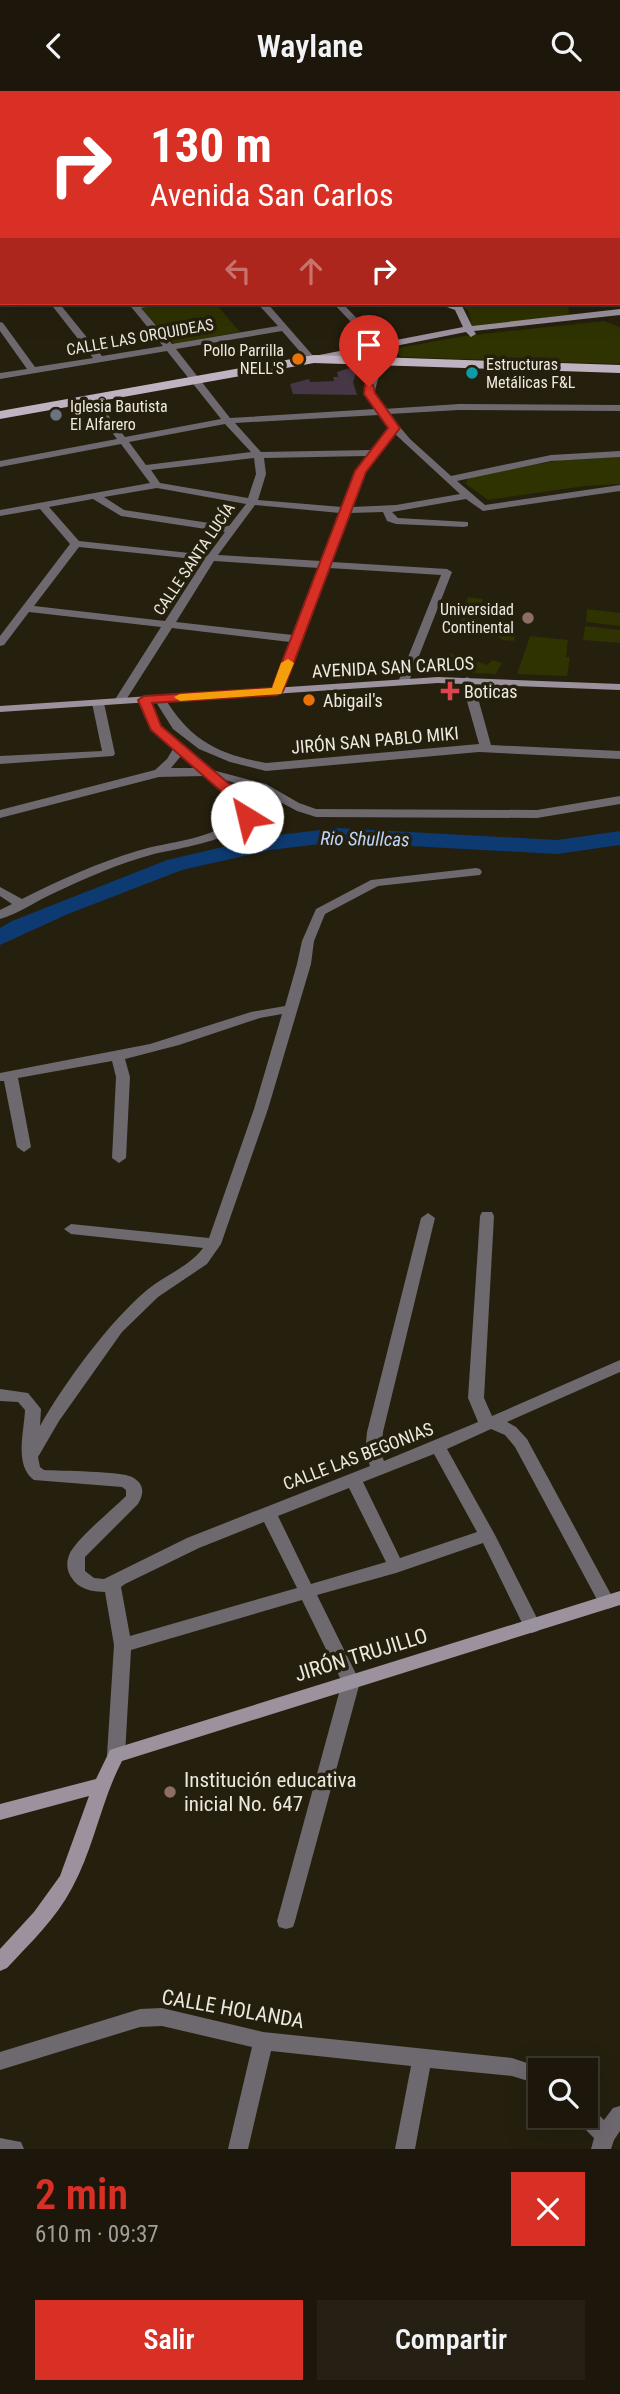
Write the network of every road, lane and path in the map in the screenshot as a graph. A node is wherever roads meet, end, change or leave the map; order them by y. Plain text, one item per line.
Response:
1 (57, 305) edge
2 (133, 305) edge
3 (264, 305) edge
4 (339, 305) edge
5 (447, 305) edge
6 (575, 305) edge
7 (620, 314) edge
8 (578, 319) junction
9 (0, 324) edge
10 (285, 328) junction
11 (470, 331) junction
12 (170, 347) junction
13 (379, 353) junction
14 (99, 359) junction
15 (313, 359) junction
16 (620, 369) edge
17 (33, 371) junction
18 (0, 376) edge
19 (197, 380) junction
20 (91, 399) junction
21 (620, 408) edge
22 (379, 409) junction
23 (0, 415) edge
24 (228, 421) junction
25 (394, 428) junction
26 (123, 441) junction
27 (375, 453) junction
28 (258, 454) junction
29 (620, 454) edge
30 (0, 464) edge
31 (144, 468) junction
32 (448, 480) junction
33 (157, 485) junction
34 (620, 488) edge
35 (95, 496) junction
36 (467, 496) junction
37 (252, 503) junction
38 (42, 505) junction
39 (347, 509) junction
40 (386, 509) junction
41 (0, 513) edge
42 (464, 524) dead end
43 (232, 530) junction
44 (76, 544) junction
45 (211, 558) junction
46 (325, 567) junction
47 (27, 609) junction
48 (169, 625) junction
49 (297, 639) junction
50 (0, 643) edge
51 (467, 680) junction
52 (404, 682) junction
53 (620, 687) edge
54 (277, 691) junction
55 (160, 699) junction
56 (144, 700) junction
57 (120, 701) junction
58 (98, 703) junction
59 (0, 709) edge
60 (486, 748) junction
61 (179, 749) junction
62 (620, 755) edge
63 (0, 759) edge
64 (159, 773) junction
65 (207, 774) junction
66 (620, 800) edge
67 (0, 814) edge
68 (476, 872) dead end
69 (0, 891) edge
70 (21, 904) junction
71 (0, 915) edge
72 (291, 1010) junction
73 (118, 1056) junction
74 (5, 1076) edge
75 (24, 1147) dead end
76 (120, 1158) dead end
77 (487, 1216) dead end
78 (428, 1218) dead end
79 (71, 1229) dead end
80 (214, 1244) junction
81 (620, 1366) edge
82 (0, 1395) edge
83 (487, 1423) junction
84 (438, 1446) junction
85 (30, 1457) junction
86 (379, 1468) junction
87 (353, 1479) junction
88 (268, 1512) junction
89 (487, 1535) junction
90 (396, 1566) junction
91 (113, 1585) junction
92 (306, 1592) junction
93 (613, 1600) edge
94 (532, 1626) junction
95 (123, 1645) junction
96 (351, 1682) junction
97 (116, 1755) junction
98 (100, 1784) junction
99 (0, 1812) edge
100 (286, 1921) dead end
101 (0, 1962) edge
102 (263, 2041) junction
103 (422, 2058) junction
104 (0, 2061) edge
105 (528, 2072) edge
106 (620, 2115) edge
107 (603, 2142) edge
108 (0, 2148) edge
109 (14, 2149) edge
110 (238, 2149) edge
111 (405, 2149) edge

1 - 14 street
2 - 12 street
3 - 10 street
4 - 13 street
5 - 11 street
6 - 8 street
7 - 8 street
8 - 11 street
9 - 17 street
10 - 12 street, CALLE LAS ORQUIDEAS
10 - 15 street
11 - 13 street
12 - 14 street, CALLE LAS ORQUIDEAS
12 - 19 street
13 - 15 main road
13 - 16 main road
13 - 22 street
14 - 17 street, CALLE LAS ORQUIDEAS
15 - 19 main road
17 - 18 street, CALLE LAS ORQUIDEAS
19 - 20 main road
19 - 24 street
20 - 23 main road
20 - 26 street
21 - 22 street
22 - 24 street
22 - 25 street
24 - 26 street
24 - 28 street
25 - 27 street
25 - 32 street
26 - 30 street
26 - 31 street
27 - 28 street
27 - 39 street
28 - 31 street
28 - 37 street, CALLE SANTA LUCÍA
29 - 32 street
31 - 33 street
32 - 36 street
33 - 35 street
33 - 37 street
34 - 36 street
35 - 38 street
35 - 43 street
36 - 40 street
37 - 39 street
37 - 43 street, CALLE SANTA LUCÍA
38 - 41 street
38 - 44 street
39 - 40 street
39 - 46 street
40 - 42 street
43 - 45 street, CALLE SANTA LUCÍA
44 - 45 street
44 - 47 street
45 - 46 street
45 - 48 street, CALLE SANTA LUCÍA
46 - 49 street
46 - 52 street
47 - 48 street
47 - 50 street
48 - 49 street
48 - 57 street, CALLE SANTA LUCÍA
49 - 54 street
51 - 52 street, AVENIDA SAN CARLOS
51 - 53 street, AVENIDA SAN CARLOS
51 - 60 street
52 - 54 street, AVENIDA SAN CARLOS
54 - 55 street, AVENIDA SAN CARLOS
55 - 56 street, AVENIDA SAN CARLOS
55 - 60 street, JIRÓN SAN PABLO MIKI
56 - 57 street, AVENIDA SAN CARLOS
56 - 61 street
57 - 58 street, AVENIDA SAN CARLOS
58 - 59 street, AVENIDA SAN CARLOS
58 - 63 street
60 - 62 street, JIRÓN SAN PABLO MIKI
61 - 64 street
61 - 65 street
64 - 65 street
64 - 67 street
65 - 66 street
65 - 70 street
68 - 72 street
69 - 70 street
70 - 71 street
72 - 73 street
72 - 80 street
73 - 74 street
73 - 76 street
74 - 75 street
77 - 83 street
78 - 86 street
79 - 80 street
80 - 85 street
81 - 83 street, CALLE LAS BEGONIAS
82 - 85 street
83 - 84 street, CALLE LAS BEGONIAS
83 - 93 street
84 - 86 street, CALLE LAS BEGONIAS
84 - 89 street
85 - 91 street
86 - 87 street, CALLE LAS BEGONIAS
87 - 88 street, CALLE LAS BEGONIAS
87 - 90 street
88 - 91 street, CALLE LAS BEGONIAS
88 - 92 street
89 - 90 street
89 - 94 street
90 - 92 street
91 - 95 street
92 - 95 street
92 - 96 street
93 - 94 street, JIRÓN TRUJILLO
94 - 96 street, JIRÓN TRUJILLO
95 - 97 street
96 - 97 street, JIRÓN TRUJILLO
96 - 100 street
97 - 98 street
98 - 99 street
98 - 101 street
102 - 103 street, CALLE HOLANDA
102 - 104 street, CALLE HOLANDA
102 - 110 street
103 - 105 street, CALLE HOLANDA
103 - 111 street
106 - 107 street
108 - 109 street

